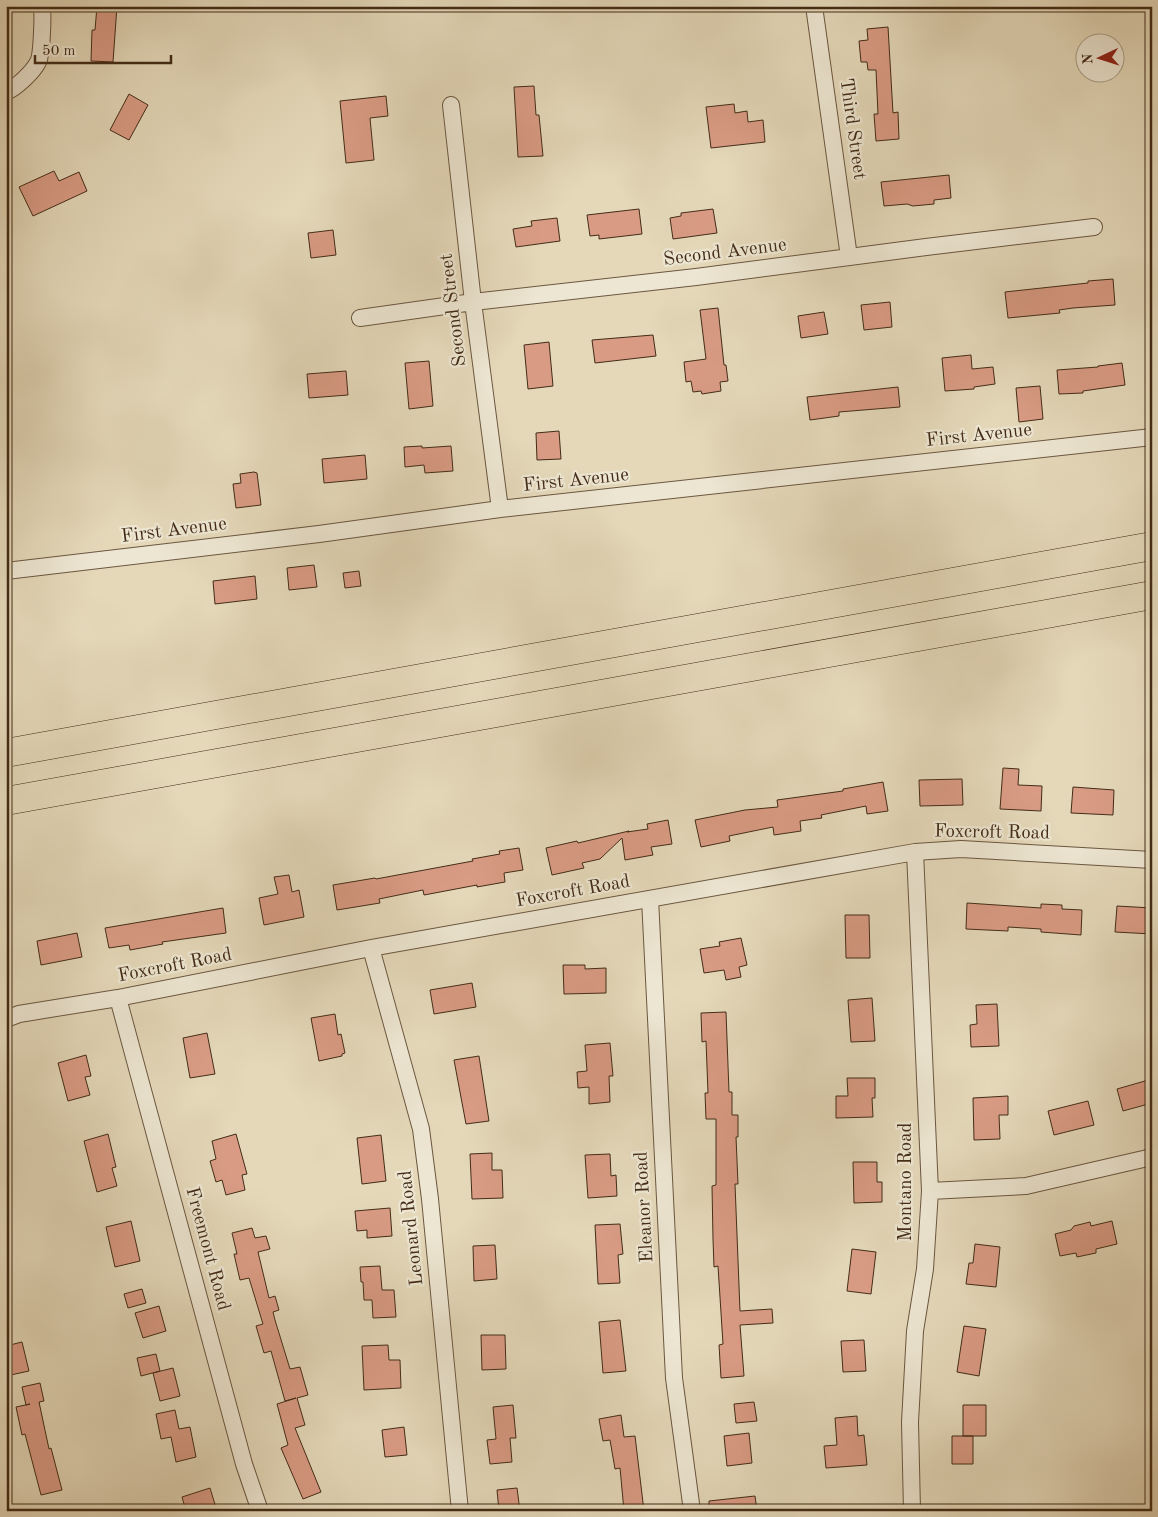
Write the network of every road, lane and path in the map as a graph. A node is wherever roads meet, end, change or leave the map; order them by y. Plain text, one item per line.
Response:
1 (42, 6) edge
2 (814, 6) edge
3 (6, 92) edge
4 (451, 105) dead end
5 (1094, 227) dead end
6 (849, 257) junction
7 (473, 302) junction
8 (360, 318) dead end
9 (1152, 437) edge
10 (500, 509) junction
11 (1152, 546) edge
12 (6, 571) edge
13 (1152, 594) edge
14 (6, 753) edge
15 (6, 801) edge
16 (915, 852) junction
17 (1152, 860) edge
18 (650, 899) junction
19 (371, 948) junction
20 (118, 998) junction
21 (6, 1019) edge
22 (1152, 1158) edge
23 (930, 1191) junction
24 (260, 1511) edge
25 (460, 1511) edge
26 (692, 1511) edge
27 (912, 1511) edge

1 - 3 street
2 - 6 street, Third Street
4 - 7 street, Second Street
5 - 6 street, Second Avenue
6 - 7 street, Second Avenue
7 - 8 street, Second Avenue
7 - 10 street, Second Street
9 - 10 street, First Avenue
10 - 12 street, First Avenue
11 - 14 highway
13 - 15 highway
16 - 17 street, Foxcroft Road
16 - 18 street, Foxcroft Road
16 - 23 street, Montano Road
18 - 19 street, Foxcroft Road
18 - 26 street, Eleanor Road
19 - 20 street, Foxcroft Road
19 - 25 street, Leonard Road
20 - 21 street, Foxcroft Road
20 - 24 street, Freemont Road
22 - 23 street
23 - 27 street, Montano Road

